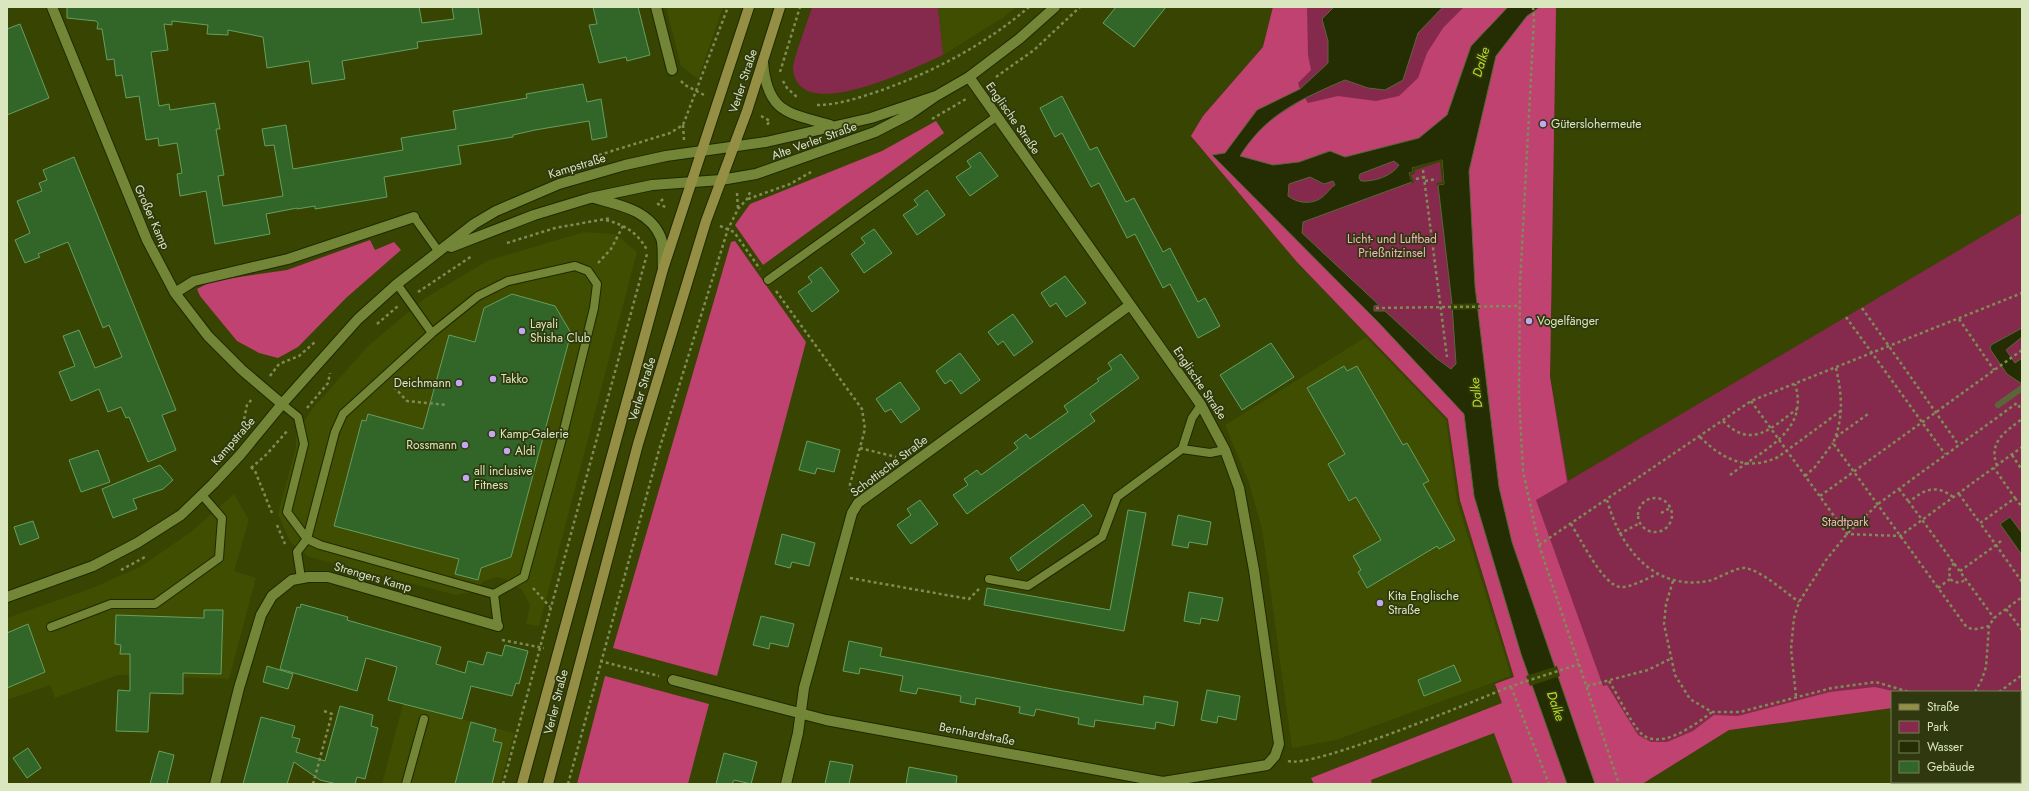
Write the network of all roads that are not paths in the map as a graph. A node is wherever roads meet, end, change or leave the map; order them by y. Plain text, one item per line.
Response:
1 (52, 7) edge
2 (656, 7) edge
3 (749, 7) edge
4 (780, 7) edge
5 (1055, 7) edge
6 (763, 62) junction
7 (672, 70) road end
8 (969, 77) junction
9 (936, 96) junction
10 (996, 116) junction
11 (832, 126) junction
12 (734, 147) junction
13 (701, 150) junction
14 (721, 180) junction
15 (691, 182) junction
16 (590, 198) junction
17 (414, 216) joint
18 (441, 251) junction
19 (663, 269) junction
20 (768, 280) road end
21 (397, 284) junction
22 (175, 293) junction
23 (1130, 305) junction
24 (432, 334) junction
25 (282, 404) junction
26 (1201, 405) junction
27 (1182, 449) junction
28 (1226, 450) junction
29 (202, 495) junction
30 (307, 539) junction
31 (301, 578) junction
32 (989, 579) road end
33 (494, 594) junction
34 (7, 597) edge
35 (498, 626) joint
36 (51, 627) dead end
37 (673, 680) road end
38 (801, 713) junction
39 (424, 719) dead end
40 (1275, 756) joint
41 (1162, 783) edge
42 (215, 784) edge
43 (406, 784) edge
44 (522, 784) edge
45 (548, 784) edge
46 (786, 784) edge

1 - 22 street, Großer Kamp
2 - 7 street
3 - 13 main road, Verler Straße
4 - 6 main road, Verler Straße
5 - 8 street, Alte Verler Straße
6 - 11 street, Alte Verler Straße
6 - 12 main road, Verler Straße
8 - 9 street, Alte Verler Straße
8 - 10 street, Englische Straße
9 - 11 street, Alte Verler Straße
9 - 14 street, Alte Verler Straße
10 - 20 lane
10 - 23 street, Englische Straße
11 - 12 street, Alte Verler Straße
12 - 13 street, Kampstraße
12 - 14 main road, Verler Straße
13 - 15 main road, Verler Straße
13 - 18 street, Kampstraße
14 - 15 street, Alte Verler Straße
14 - 45 main road, Verler Straße
15 - 16 street, Kampstraße
15 - 19 main road, Verler Straße
16 - 18 street, Kampstraße
16 - 19 street, Kampstraße
17 - 18 lane
17 - 22 street
18 - 21 street, Kampstraße
19 - 44 main road, Verler Straße
21 - 24 lane
21 - 25 street, Kampstraße
22 - 25 street, Großer Kamp
23 - 26 street, Englische Straße
23 - 38 street, Schottische Straße
24 - 30 lane
24 - 33 lane
25 - 29 street, Kampstraße
25 - 30 lane
26 - 27 lane
26 - 28 street, Englische Straße
27 - 28 lane
27 - 32 lane
28 - 40 street, Englische Straße
29 - 34 street, Kampstraße
29 - 36 lane
30 - 31 lane
30 - 33 lane
31 - 35 street, Strengers Kamp
31 - 42 street, Strengers Kamp
33 - 35 lane
37 - 38 street, Bernhardstraße
38 - 41 street, Bernhardstraße
38 - 46 street, Schottische Straße
39 - 43 lane
40 - 41 street, Bernhardstraße

